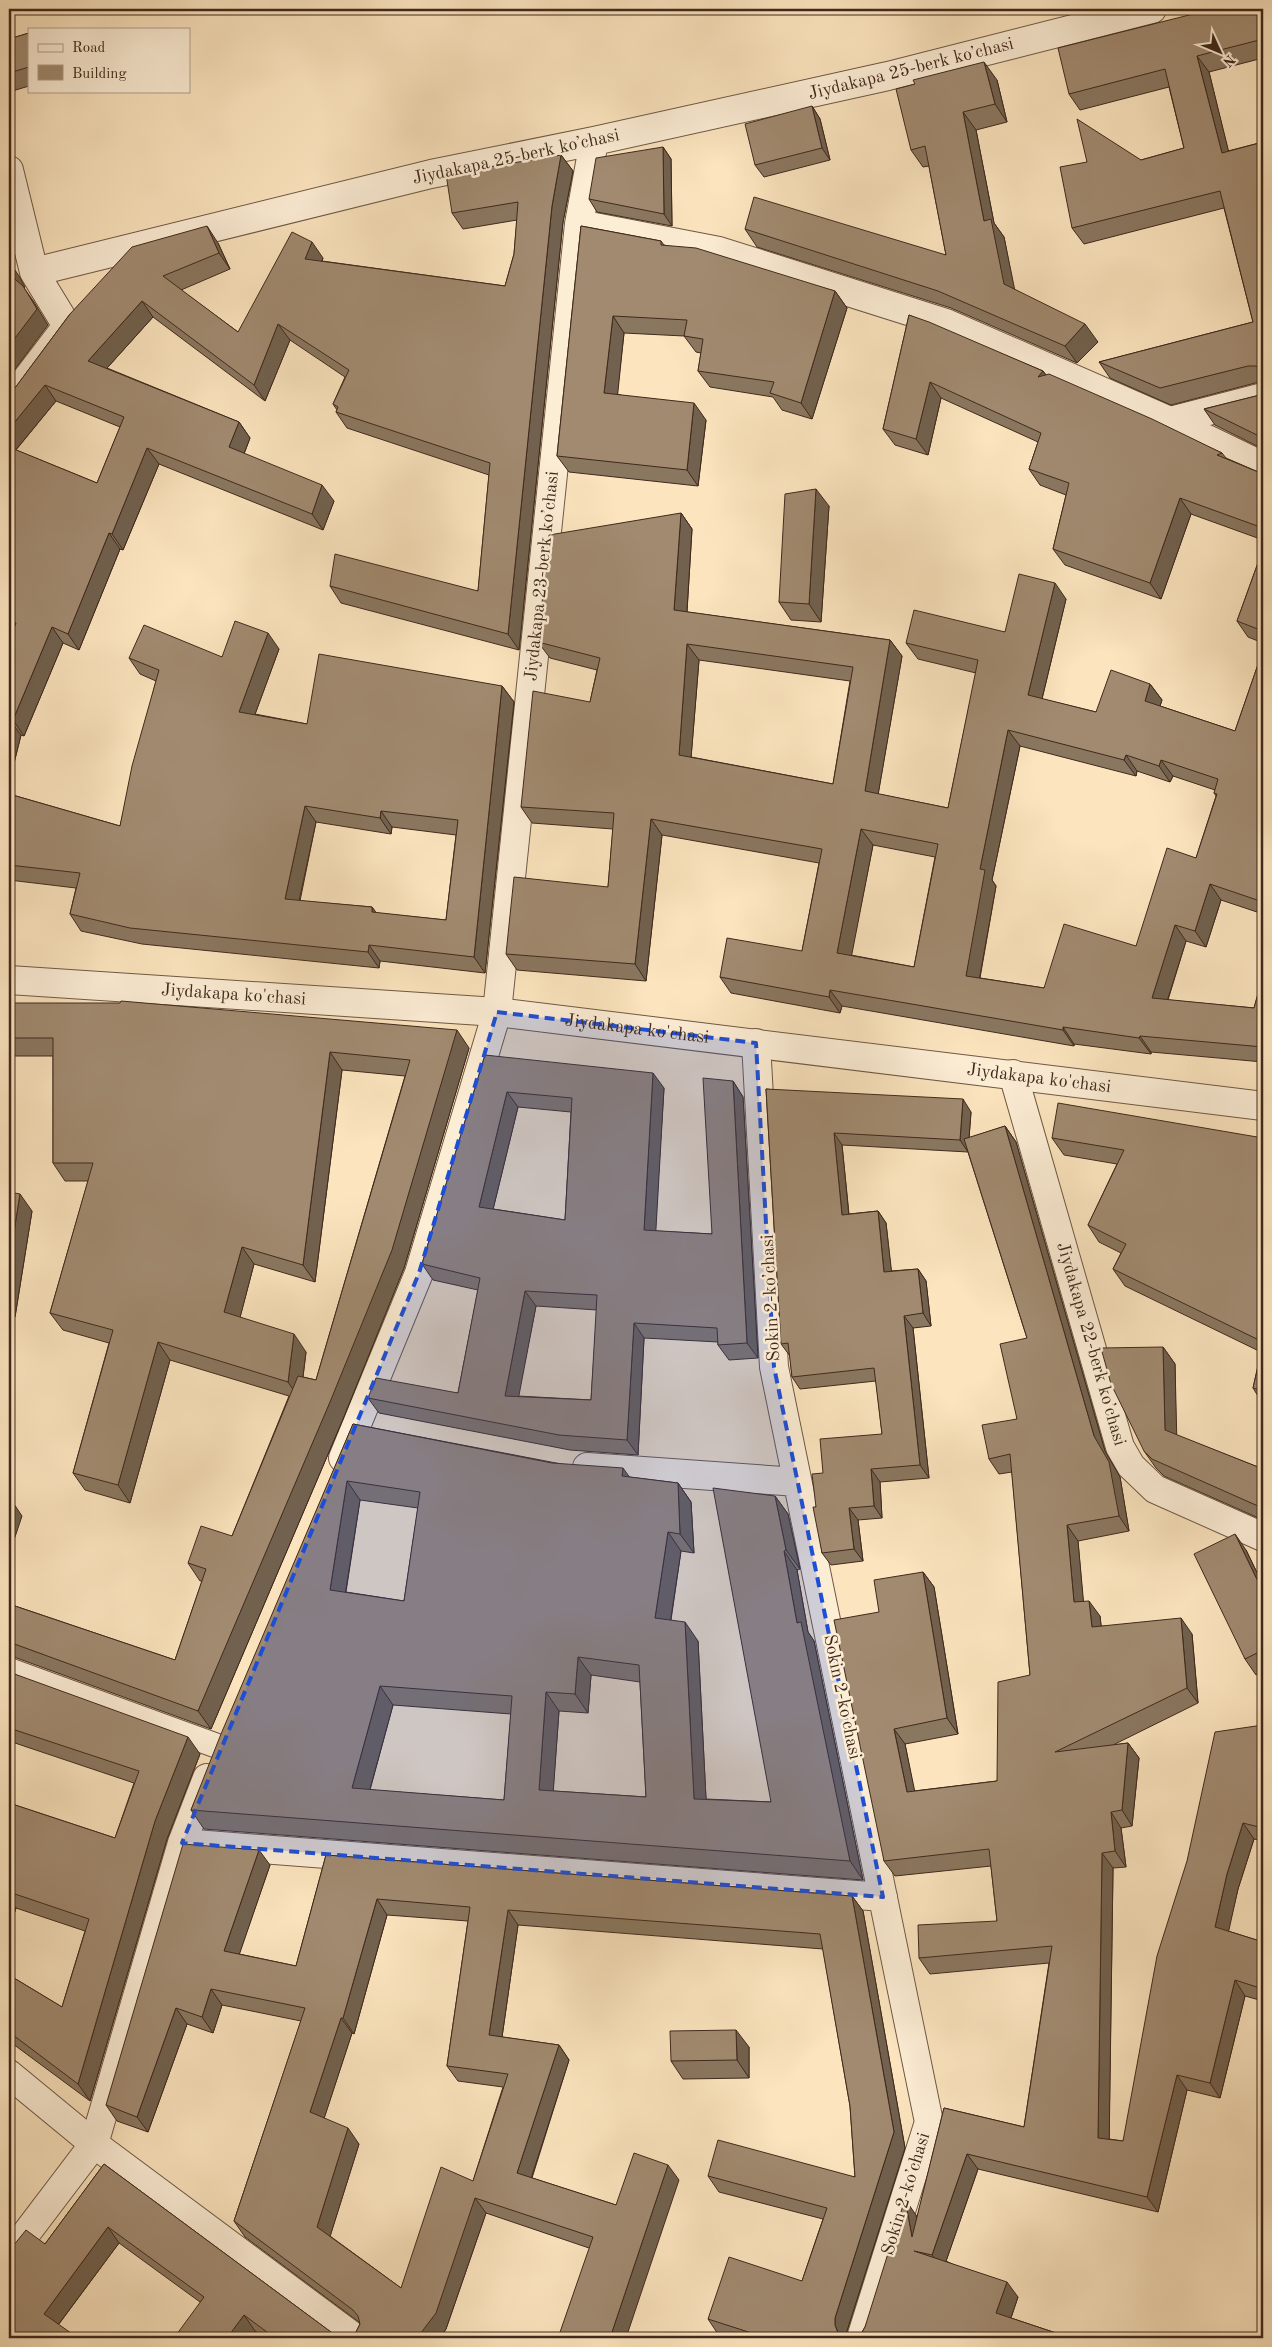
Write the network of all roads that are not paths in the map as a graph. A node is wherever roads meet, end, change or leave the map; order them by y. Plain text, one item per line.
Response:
1 (1152, 9) edge
2 (594, 141) junction
3 (9, 170) edge
4 (579, 224) junction
5 (34, 272) junction
6 (1263, 397) edge
7 (9, 402) edge
8 (1170, 421) junction
9 (1263, 466) edge
10 (9, 980) edge
11 (497, 1012) junction
12 (756, 1043) junction
13 (1013, 1074) junction
14 (1263, 1106) edge
15 (357, 1426) junction
16 (386, 1431) edge
17 (559, 1464) edge
18 (334, 1480) edge
19 (797, 1482) junction
20 (1263, 1537) edge
21 (9, 1670) edge
22 (224, 1737) joint
23 (182, 1843) junction
24 (883, 1897) junction
25 (9, 2074) edge
26 (94, 2144) junction
27 (9, 2256) edge
28 (355, 2338) edge
29 (861, 2338) edge

1 - 2 street, Jiydakapa 25-berk koʼchasi
2 - 4 street, Jiydakapa 23-berk koʼchasi
2 - 5 street, Jiydakapa 25-berk koʼchasi
3 - 5 street
4 - 8 street
4 - 11 street, Jiydakapa 23-berk koʼchasi
5 - 7 street
6 - 8 street
8 - 9 street
10 - 11 street, Jiydakapa ko'chasi
11 - 12 street, Jiydakapa ko'chasi
11 - 15 street, Jiydakapa 23-berk koʼchasi
12 - 13 street, Jiydakapa ko'chasi
12 - 19 street, Sokin 2-koʼchasi
13 - 14 street, Jiydakapa ko'chasi
13 - 20 street, Jiydakapa 22-berk koʼchasi
15 - 16 street
15 - 18 street, Jiydakapa 23-berk koʼchasi
17 - 19 street
19 - 24 street, Sokin 2-koʼchasi
21 - 22 lane
22 - 23 street
23 - 24 street
23 - 26 street
24 - 29 street, Sokin 2-koʼchasi
25 - 26 street
26 - 27 street
26 - 28 street

